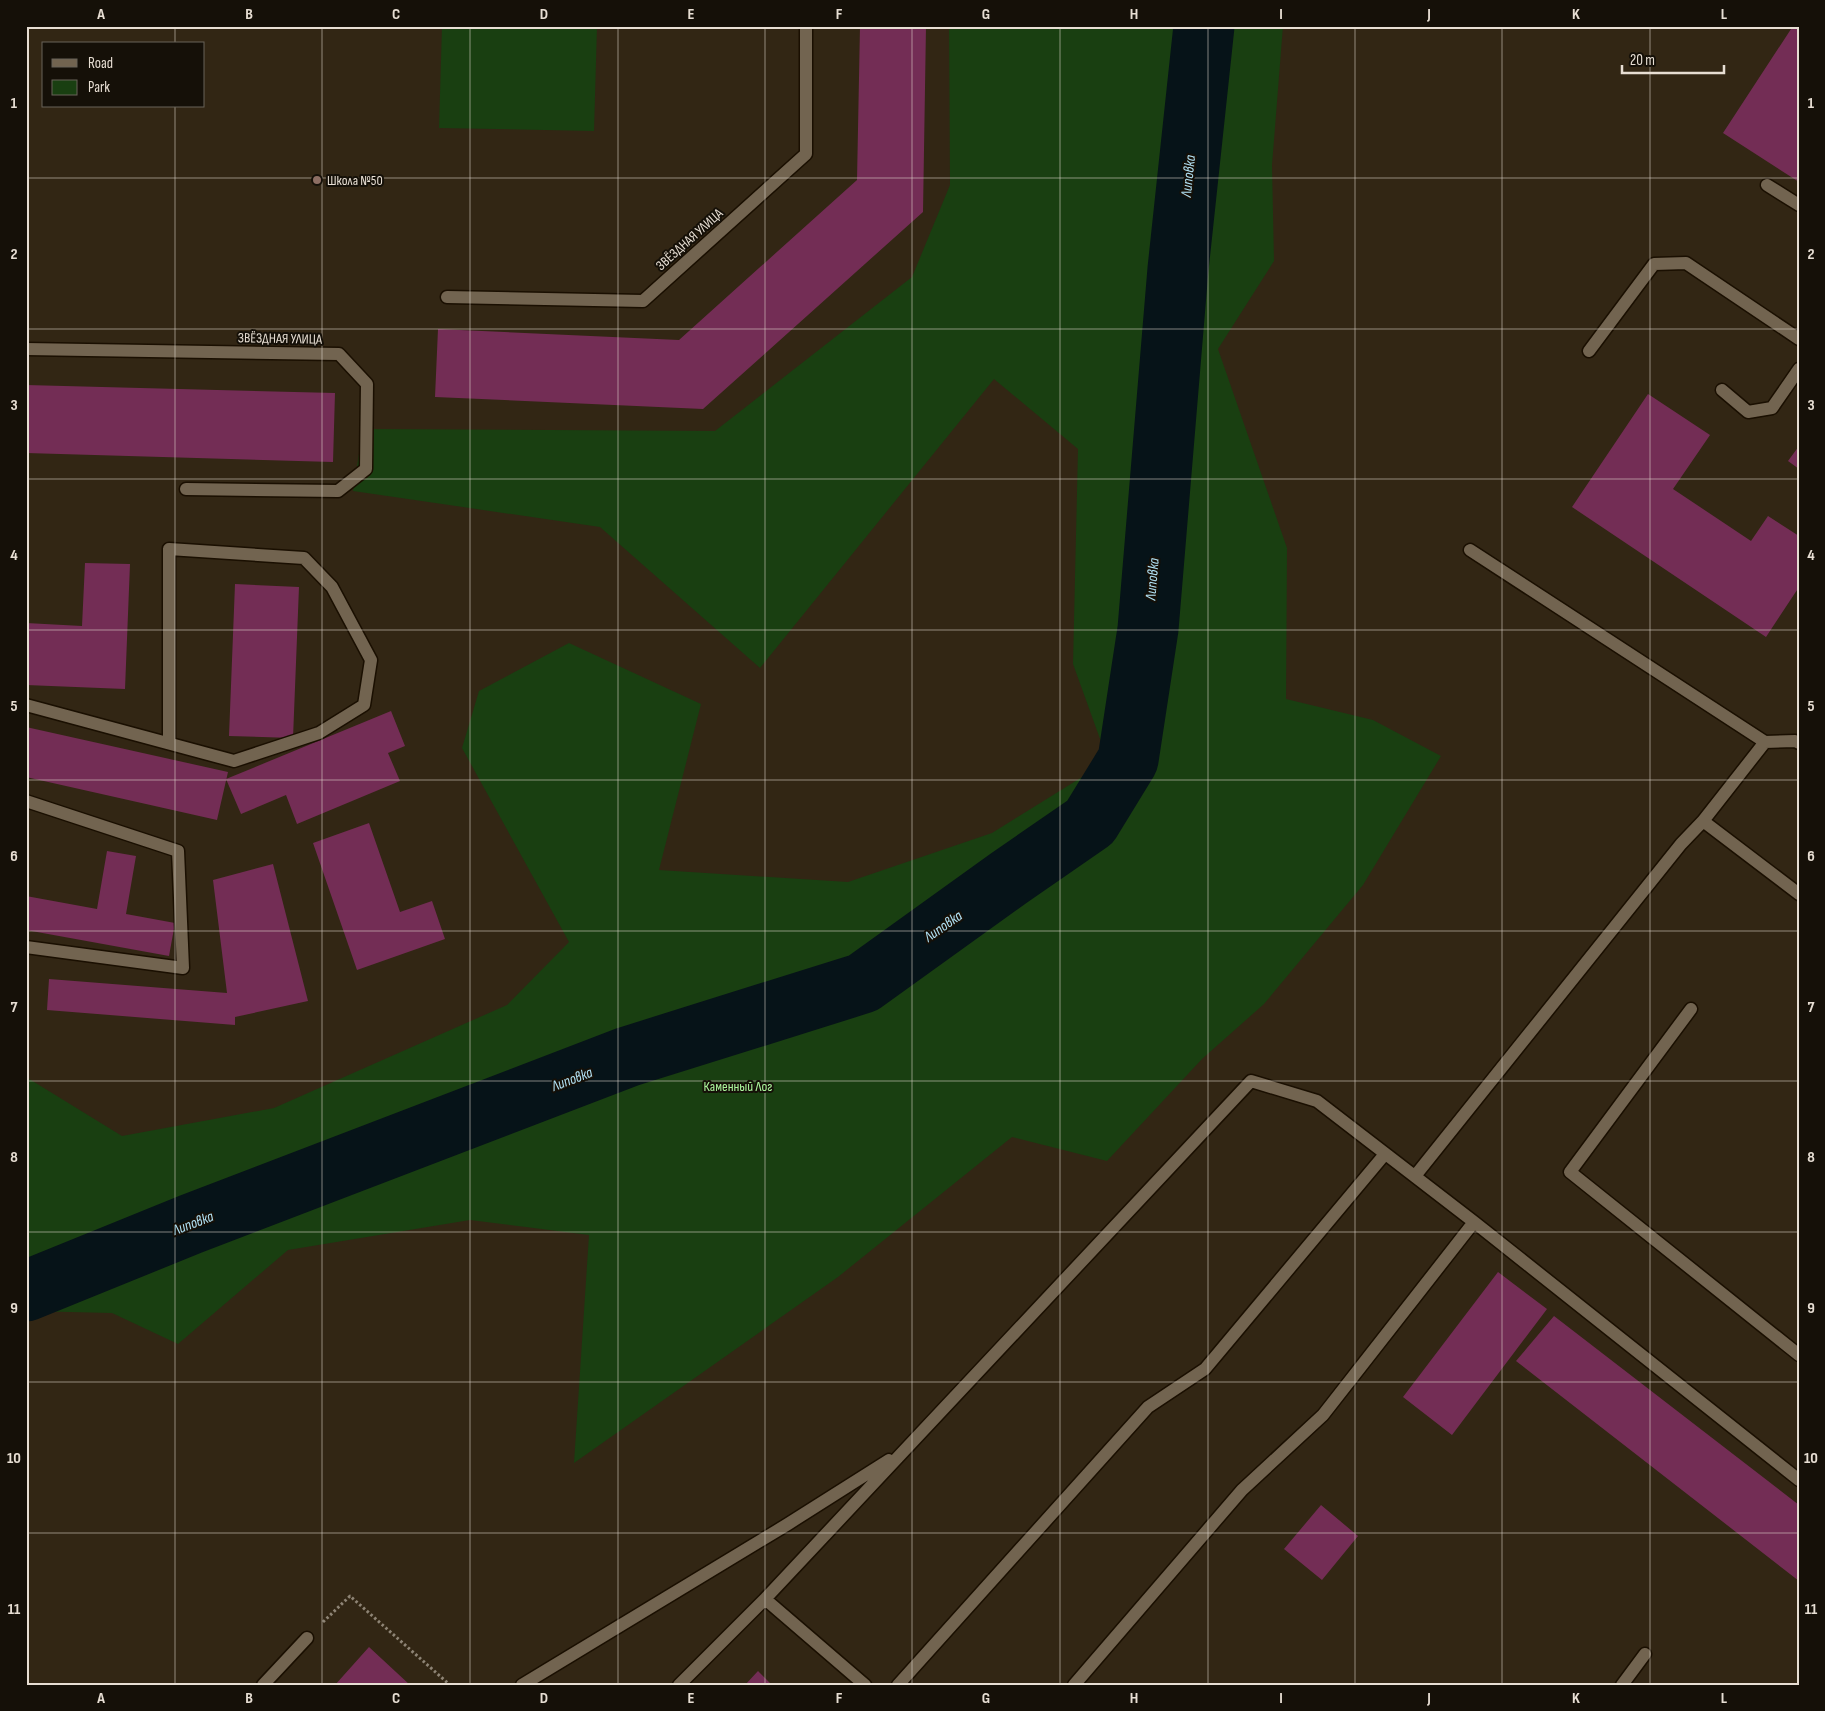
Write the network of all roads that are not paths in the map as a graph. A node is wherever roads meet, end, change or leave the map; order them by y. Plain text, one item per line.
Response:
1 (806, 26) edge
2 (1767, 185) dead end
3 (1799, 205) edge
4 (447, 297) dead end
5 (1799, 339) edge
6 (26, 349) edge
7 (1589, 351) dead end
8 (1799, 369) edge
9 (1722, 390) dead end
10 (186, 489) dead end
11 (1470, 550) dead end
12 (26, 705) edge
13 (1765, 742) junction
14 (1799, 743) edge
15 (169, 744) junction
16 (26, 801) edge
17 (1703, 821) junction
18 (1799, 894) edge
19 (26, 947) edge
20 (1691, 1009) dead end
21 (1386, 1154) junction
22 (1415, 1176) junction
23 (1474, 1222) junction
24 (1799, 1356) edge
25 (906, 1450) junction
26 (1799, 1480) edge
27 (765, 1599) junction
28 (307, 1638) road end
29 (1645, 1654) dead end
30 (263, 1685) edge
31 (522, 1685) edge
32 (679, 1685) edge
33 (865, 1685) edge
34 (898, 1685) edge
35 (1074, 1685) edge
36 (1622, 1685) edge

1 - 4 street, ЗВЁЗДНАЯ УЛИЦА
2 - 3 street
5 - 7 street
6 - 10 street, ЗВЁЗДНАЯ УЛИЦА
8 - 9 street
11 - 13 street
12 - 15 street
13 - 14 street
13 - 17 street
15 - 15 street
16 - 19 street
17 - 18 street
17 - 22 street
20 - 24 street
21 - 22 street
21 - 25 street
21 - 34 street
22 - 23 street
23 - 26 street
23 - 35 street
25 - 27 street
25 - 31 street
27 - 32 street
27 - 33 street
28 - 30 street
29 - 36 street

